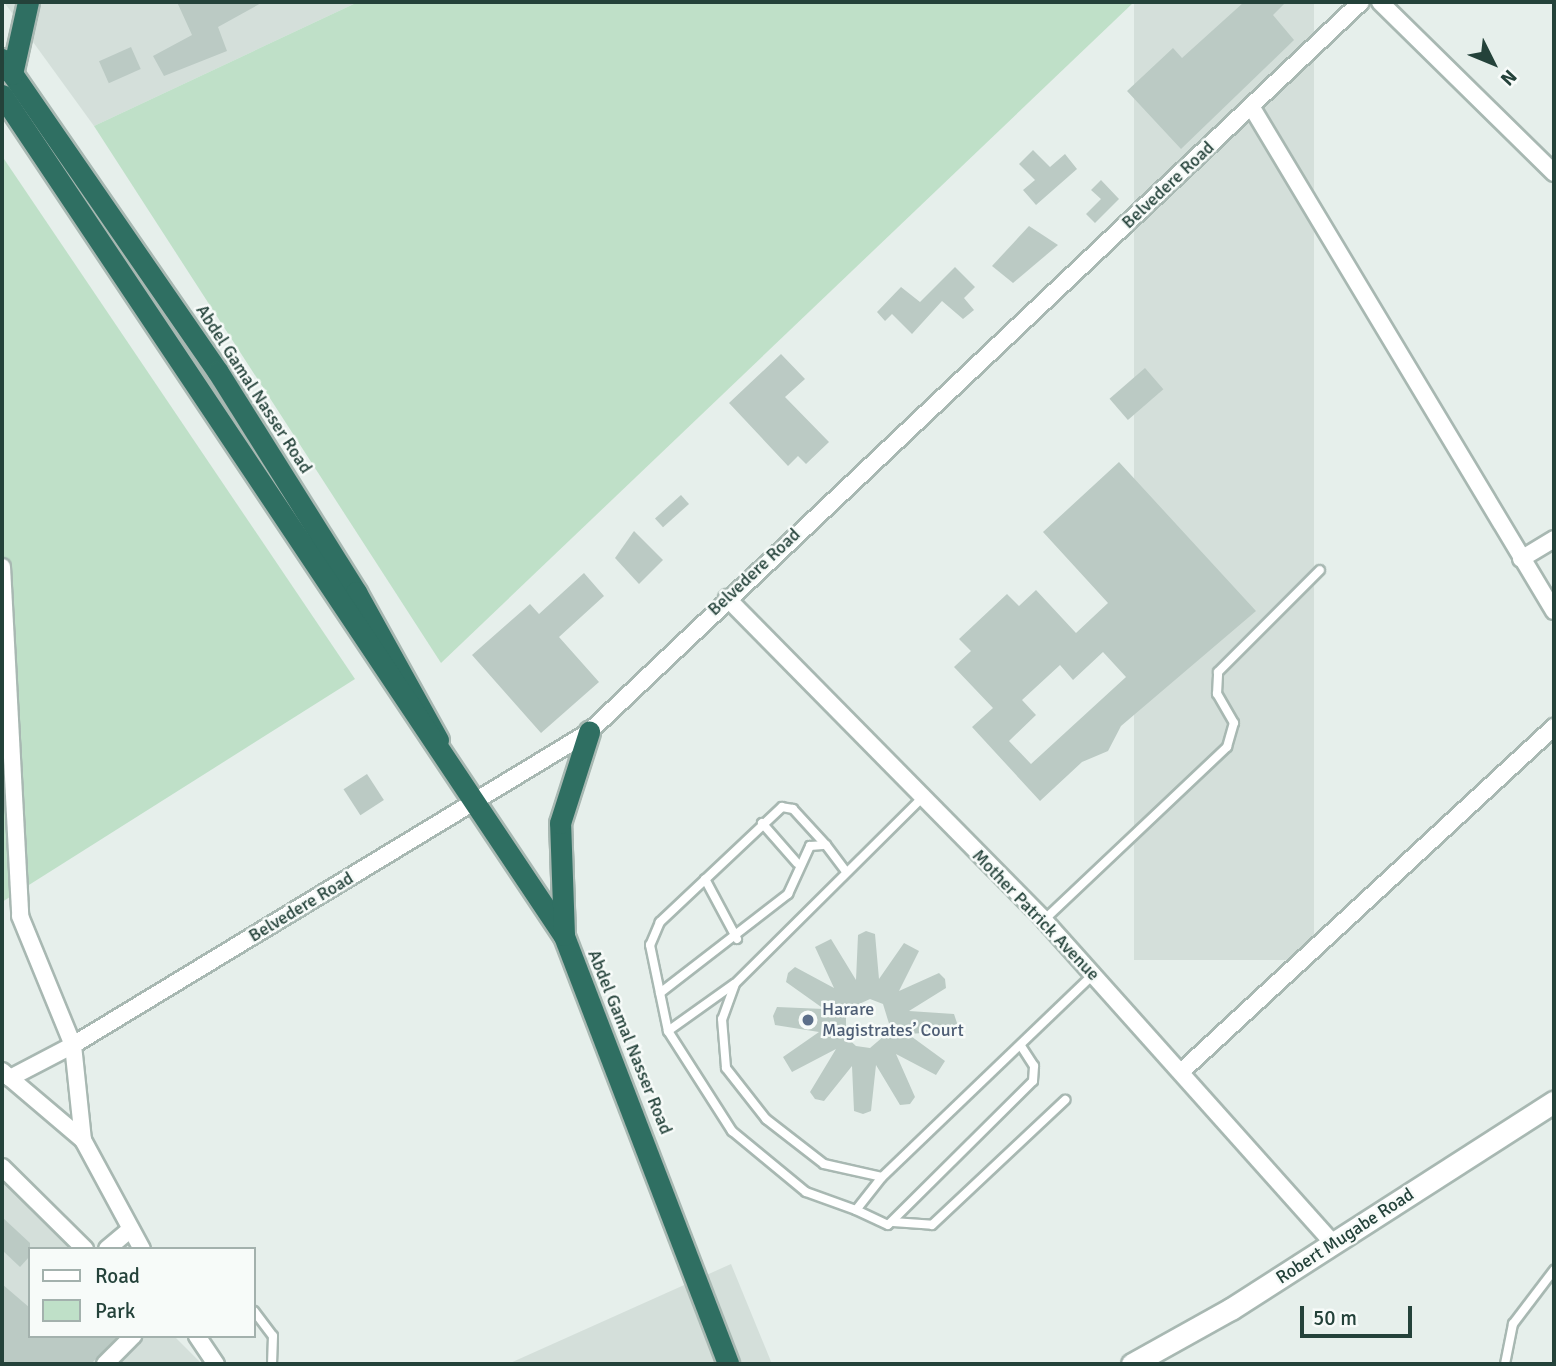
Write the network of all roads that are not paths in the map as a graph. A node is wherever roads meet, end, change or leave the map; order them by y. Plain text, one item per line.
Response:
1 (28, 2) edge
2 (1361, 2) edge
3 (1380, 2) edge
4 (7, 66) edge
5 (2, 95) edge
6 (1251, 106) junction
7 (1554, 173) edge
8 (1554, 539) edge
9 (1521, 559) junction
10 (2, 567) edge
11 (1320, 570) dead end
12 (727, 597) junction
13 (1554, 611) edge
14 (1554, 727) edge
15 (589, 732) junction
16 (445, 759) junction
17 (922, 798) junction
18 (475, 802) junction
19 (762, 823) junction
20 (827, 845) junction
21 (797, 863) junction
22 (846, 872) junction
23 (705, 879) junction
24 (1044, 920) junction
25 (564, 936) junction
26 (737, 939) junction
27 (1094, 974) junction
28 (735, 984) junction
29 (660, 993) junction
30 (668, 1031) junction
31 (73, 1045) junction
32 (1021, 1046) junction
33 (1182, 1071) junction
34 (6, 1075) edge
35 (1065, 1100) dead end
36 (1554, 1102) edge
37 (83, 1140) junction
38 (2, 1167) edge
39 (882, 1177) junction
40 (856, 1210) junction
41 (893, 1222) junction
42 (130, 1230) junction
43 (1333, 1243) junction
44 (83, 1247) edge
45 (109, 1247) edge
46 (141, 1247) edge
47 (1554, 1270) edge
48 (256, 1314) edge
49 (131, 1338) edge
50 (198, 1338) edge
51 (724, 1363) edge
52 (106, 1364) edge
53 (216, 1364) edge
54 (272, 1364) edge
55 (1133, 1364) edge
56 (1505, 1364) edge

1 - 4 highway
2 - 6 street, Belvedere Road
3 - 7 street
4 - 16 highway, Abdel Gamal Nasser Road
5 - 16 highway, Abdel Gamal Nasser Road
6 - 9 street
6 - 12 street, Belvedere Road
8 - 9 street
9 - 13 street
10 - 31 street
11 - 24 lane
12 - 15 street, Belvedere Road
12 - 17 street, Mother Patrick Avenue
14 - 33 street
15 - 18 street, Belvedere Road
15 - 25 highway
16 - 18 highway, Abdel Gamal Nasser Road
17 - 22 lane
17 - 24 street, Mother Patrick Avenue
18 - 25 highway, Abdel Gamal Nasser Road
18 - 31 street, Belvedere Road
19 - 20 lane
19 - 21 lane
19 - 23 lane
20 - 21 lane
20 - 22 lane
21 - 26 lane
22 - 28 lane
23 - 26 lane
23 - 29 lane
24 - 27 street, Mother Patrick Avenue
25 - 51 highway, Abdel Gamal Nasser Road
26 - 29 lane
27 - 32 lane
27 - 33 street, Mother Patrick Avenue
28 - 30 lane
28 - 39 lane
29 - 30 lane
30 - 40 lane
31 - 34 street, Belvedere Road
31 - 37 street
32 - 39 lane
32 - 41 lane
33 - 43 street, Mother Patrick Avenue
34 - 37 street
35 - 41 lane
36 - 43 main road, Robert Mugabe Road
37 - 42 street
38 - 44 street
39 - 40 lane
40 - 41 lane
42 - 45 street
42 - 46 street
43 - 55 main road, Robert Mugabe Road
47 - 56 lane
48 - 54 lane
49 - 52 street
50 - 53 street

